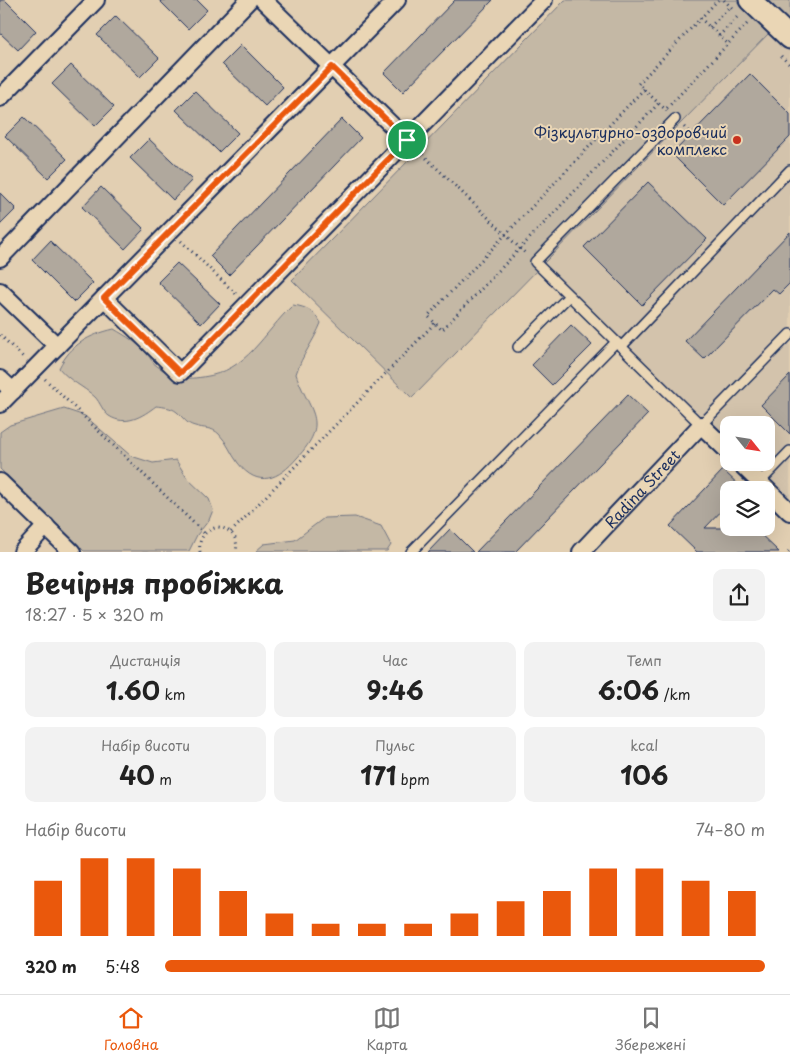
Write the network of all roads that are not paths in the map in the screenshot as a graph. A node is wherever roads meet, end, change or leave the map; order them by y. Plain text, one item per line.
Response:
1 (96, 0) edge
2 (249, 0) edge
3 (263, 0) edge
4 (397, 0) edge
5 (544, 0) edge
6 (740, 7) edge
7 (789, 36) edge
8 (332, 67) junction
9 (0, 98) edge
10 (675, 119) dead end
11 (407, 140) junction
12 (790, 170) edge
13 (0, 258) edge
14 (0, 291) edge
15 (568, 296) junction
16 (104, 298) junction
17 (790, 334) edge
18 (619, 344) junction
19 (57, 346) junction
20 (518, 348) dead end
21 (0, 379) edge
22 (13, 391) junction
23 (0, 404) edge
24 (701, 425) junction
25 (720, 443) edge
26 (790, 451) edge
27 (748, 471) edge
28 (759, 481) edge
29 (761, 481) edge
30 (0, 482) edge
31 (775, 497) edge
32 (790, 512) edge
33 (46, 526) junction
34 (22, 552) edge
35 (72, 552) edge
36 (411, 552) edge
37 (581, 552) edge

1 - 9 street
2 - 13 street
3 - 8 street
4 - 8 street
5 - 11 street
6 - 7 street
8 - 11 street
8 - 16 street
10 - 15 lane
11 - 16 street
12 - 18 lane
14 - 19 street
15 - 18 lane
15 - 20 lane
16 - 19 street
17 - 24 lane
18 - 24 lane
18 - 36 lane
19 - 22 street
21 - 22 street
22 - 23 street
24 - 25 street
24 - 37 street, Radina Street
26 - 29 lane
27 - 28 street
30 - 33 street
31 - 32 street
33 - 34 street
33 - 35 street

